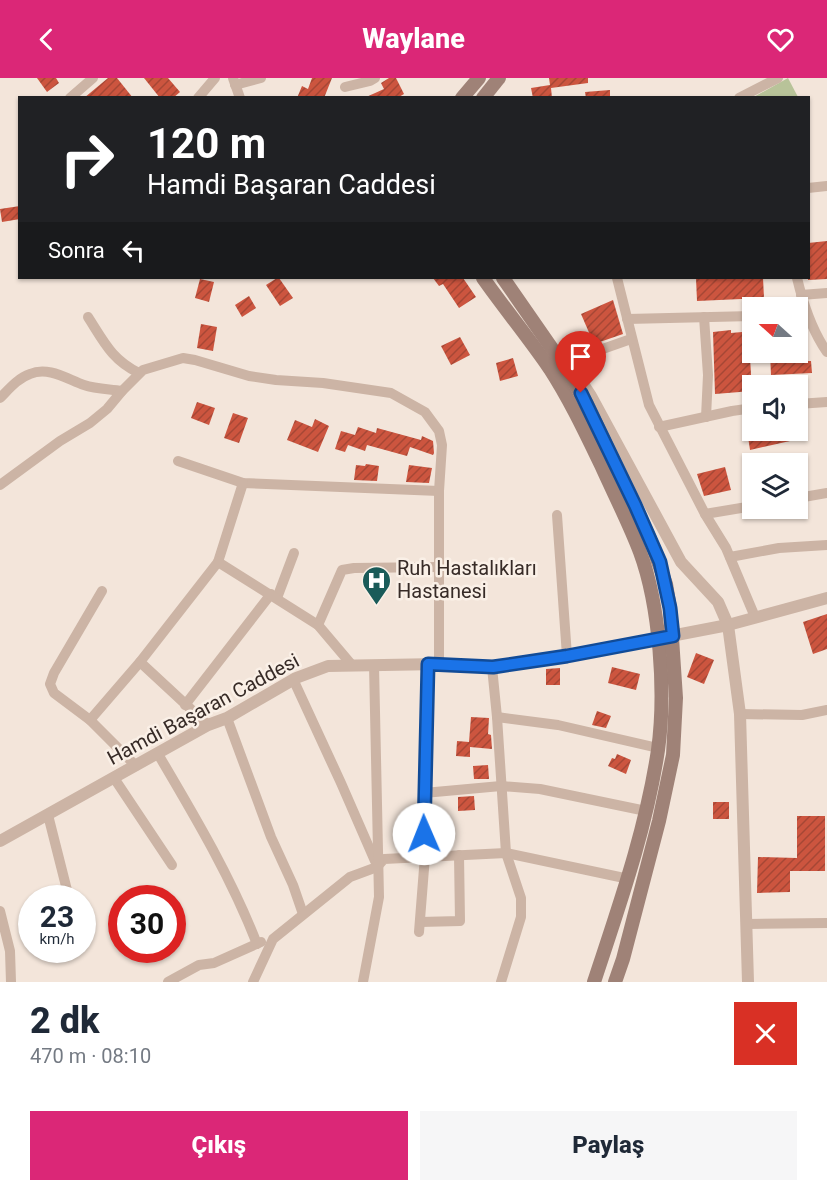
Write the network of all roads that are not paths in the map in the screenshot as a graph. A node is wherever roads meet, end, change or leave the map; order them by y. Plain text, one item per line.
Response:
1 (93, 78) edge
2 (215, 78) edge
3 (261, 78) edge
4 (375, 78) edge
5 (479, 78) edge
6 (778, 78) edge
7 (498, 79) edge
8 (234, 81) edge
9 (345, 87) dead end
10 (72, 96) edge
11 (200, 96) edge
12 (239, 96) edge
13 (464, 96) edge
14 (485, 96) edge
15 (495, 96) edge
16 (743, 96) edge
17 (827, 186) edge
18 (810, 188) edge
19 (484, 279) edge
20 (504, 279) edge
21 (617, 279) edge
22 (797, 279) edge
23 (827, 293) edge
24 (801, 295) joint
25 (742, 316) edge
26 (88, 317) dead end
27 (704, 317) junction
28 (627, 319) junction
29 (808, 322) edge
30 (631, 339) junction
31 (827, 352) edge
32 (565, 362) junction
33 (548, 367) junction
34 (140, 373) junction
35 (122, 391) junction
36 (0, 398) edge
37 (827, 402) edge
38 (808, 403) edge
39 (742, 410) edge
40 (706, 417) junction
41 (659, 427) junction
42 (177, 461) dead end
43 (243, 483) junction
44 (0, 485) edge
45 (439, 491) junction
46 (827, 493) edge
47 (808, 496) edge
48 (742, 508) edge
49 (705, 514) junction
50 (556, 516) dead end
51 (827, 545) edge
52 (294, 553) dead end
53 (730, 557) junction
54 (218, 562) junction
55 (438, 567) junction
56 (102, 591) dead end
57 (274, 596) junction
58 (827, 598) edge
59 (755, 617) junction
60 (318, 625) junction
61 (728, 625) junction
62 (673, 636) junction
63 (658, 639) junction
64 (567, 656) junction
65 (140, 662) junction
66 (351, 664) junction
67 (433, 664) junction
68 (374, 665) junction
69 (492, 667) junction
70 (293, 679) junction
71 (185, 705) junction
72 (827, 710) edge
73 (740, 714) junction
74 (497, 717) junction
75 (227, 718) junction
76 (90, 720) junction
77 (208, 725) junction
78 (658, 748) junction
79 (158, 754) junction
80 (136, 766) junction
81 (114, 778) junction
82 (501, 786) junction
83 (424, 794) junction
84 (646, 811) junction
85 (48, 815) junction
86 (0, 841) edge
87 (506, 853) junction
88 (459, 855) junction
89 (425, 856) junction
90 (172, 865) dead end
91 (377, 867) junction
92 (628, 879) junction
93 (66, 885) edge
94 (0, 911) edge
95 (303, 914) junction
96 (827, 923) edge
97 (746, 924) junction
98 (273, 939) junction
99 (257, 944) junction
100 (623, 959) junction
101 (7, 982) edge
102 (168, 982) edge
103 (253, 982) edge
104 (363, 982) edge
105 (501, 982) edge
106 (594, 982) edge
107 (615, 982) edge
108 (626, 982) edge
109 (748, 982) edge

1 - 10 street
2 - 11 street
3 - 8 street
4 - 9 street
5 - 13 main road
6 - 16 street
7 - 14 main road
7 - 15 main road
8 - 12 street
17 - 18 street
19 - 33 main road
20 - 32 main road
21 - 28 street
22 - 24 street
23 - 24 street
25 - 27 street
26 - 34 street
27 - 28 street
27 - 40 street
28 - 30 street
29 - 31 street
30 - 32 street
30 - 41 street
32 - 33 street
32 - 61 street
32 - 62 main road
33 - 63 main road
34 - 35 street
34 - 45 street
35 - 36 street
35 - 44 street
37 - 38 street
39 - 40 street
40 - 41 street
41 - 49 street
42 - 43 street
43 - 45 street
43 - 54 street
45 - 55 street
46 - 47 street
48 - 49 street
49 - 53 street
50 - 64 street
51 - 53 street
52 - 57 street
53 - 59 street
54 - 57 street
54 - 65 street
55 - 60 street
55 - 67 street
56 - 76 street
57 - 60 street
57 - 71 street
58 - 59 street, Hamdi Başaran Caddesi
59 - 61 street, Hamdi Başaran Caddesi
60 - 66 street
61 - 62 street, Hamdi Başaran Caddesi
61 - 73 street
62 - 63 street, Hamdi Başaran Caddesi
62 - 100 main road
63 - 64 street, Hamdi Başaran Caddesi
63 - 78 main road
64 - 69 street, Hamdi Başaran Caddesi
65 - 71 street
65 - 76 street
66 - 68 street, Hamdi Başaran Caddesi
66 - 70 street, Hamdi Başaran Caddesi
67 - 68 street, Hamdi Başaran Caddesi
67 - 69 street, Hamdi Başaran Caddesi
67 - 83 street
68 - 91 street
69 - 74 street
70 - 75 street, Hamdi Başaran Caddesi
70 - 91 street
71 - 77 street
72 - 73 street
73 - 97 street
74 - 78 street
74 - 82 street
75 - 77 street, Hamdi Başaran Caddesi
75 - 95 street
76 - 80 street
77 - 79 street, Hamdi Başaran Caddesi
78 - 84 main road
79 - 80 street, Hamdi Başaran Caddesi
79 - 99 street
80 - 81 street, Hamdi Başaran Caddesi
81 - 85 street, Hamdi Başaran Caddesi
81 - 90 street
82 - 83 street
82 - 84 street
82 - 87 street
83 - 89 street
84 - 92 main road
85 - 86 street, Hamdi Başaran Caddesi
85 - 93 street
87 - 88 street
87 - 92 street
87 - 105 street
88 - 89 street
88 - 89 street
89 - 91 street
91 - 95 street
91 - 104 street
92 - 106 main road
94 - 101 street
95 - 98 street
96 - 97 street
97 - 109 street
98 - 99 street
98 - 103 street
99 - 102 street
100 - 107 main road
100 - 108 main road

